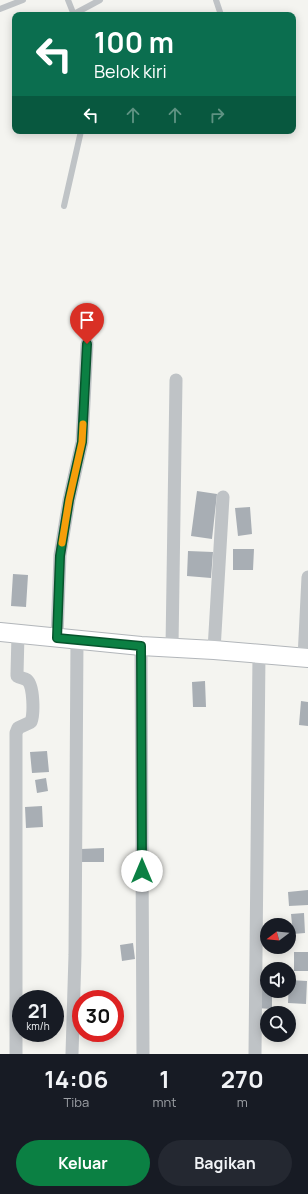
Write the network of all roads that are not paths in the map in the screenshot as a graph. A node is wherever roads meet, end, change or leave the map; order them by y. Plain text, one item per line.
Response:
1 (23, 0) edge
2 (68, 0) edge
3 (100, 0) edge
4 (216, 0) edge
5 (0, 9) edge
6 (73, 12) edge
7 (78, 12) edge
8 (220, 12) edge
9 (80, 134) edge
10 (64, 206) dead end
11 (87, 344) dead end
12 (176, 380) dead end
13 (223, 497) dead end
14 (308, 577) edge
15 (0, 632) edge
16 (18, 634) junction
17 (57, 638) junction
18 (77, 639) junction
19 (141, 646) junction
20 (172, 647) junction
21 (214, 650) junction
22 (259, 654) junction
23 (306, 658) edge
24 (16, 1054) edge
25 (72, 1054) edge
26 (142, 1054) edge
27 (255, 1054) edge

1 - 5 lane
2 - 6 lane
3 - 7 lane
4 - 8 lane
9 - 10 lane
11 - 17 street
12 - 20 street
13 - 21 street
14 - 23 street
15 - 16 main road
16 - 17 main road
16 - 24 street
17 - 18 main road
18 - 19 main road
18 - 25 street
19 - 20 main road
19 - 26 street
20 - 21 main road
21 - 22 main road
22 - 23 main road
22 - 27 street

